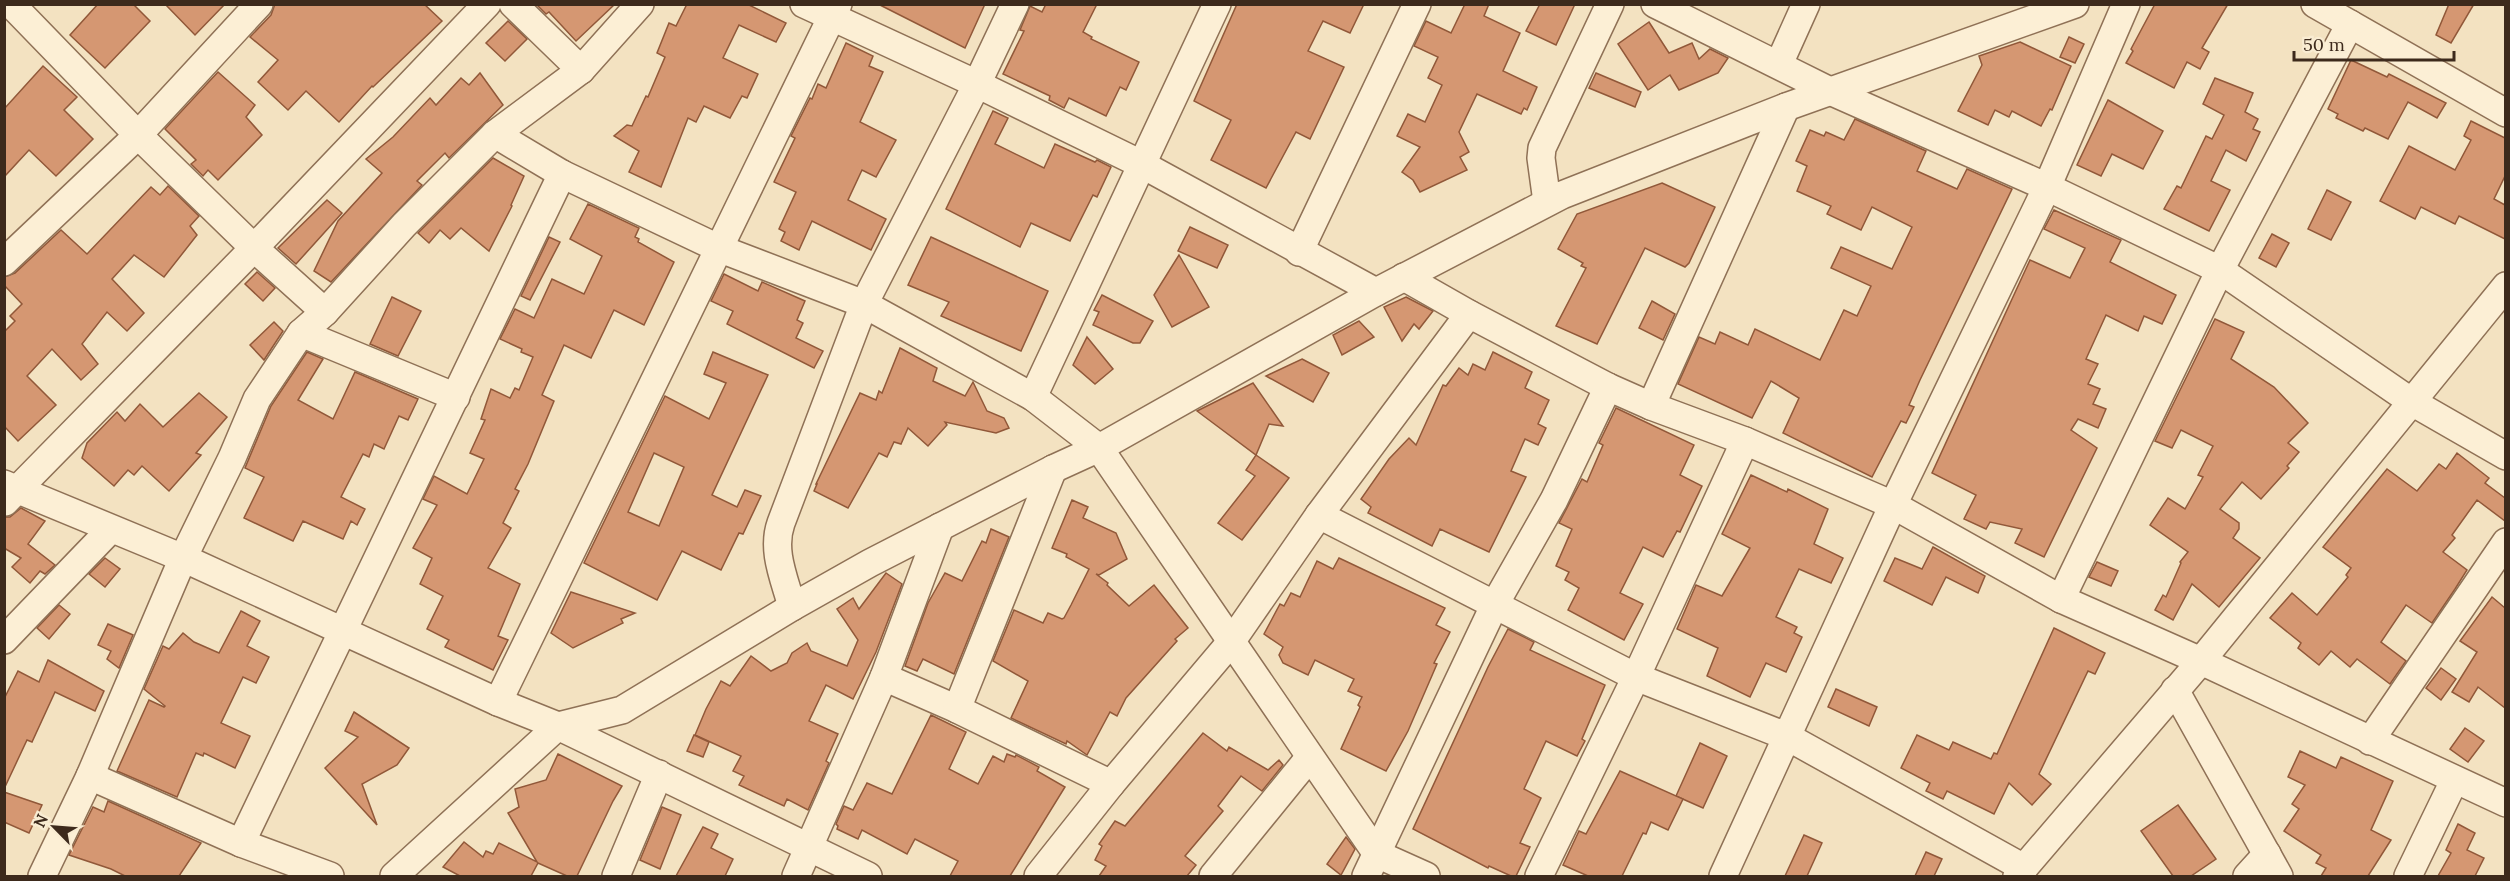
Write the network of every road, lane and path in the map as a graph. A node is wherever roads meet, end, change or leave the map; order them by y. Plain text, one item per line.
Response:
1 (259, 4) edge
2 (487, 4) edge
3 (513, 4) edge
4 (640, 4) edge
5 (804, 4) edge
6 (1015, 4) edge
7 (1216, 4) edge
8 (1417, 4) edge
9 (1610, 4) edge
10 (1655, 4) edge
11 (1806, 4) edge
12 (2075, 4) edge
13 (2126, 4) edge
14 (2315, 4) edge
15 (13, 9) edge
16 (835, 11) edge
17 (2350, 24) junction
18 (1779, 64) junction
19 (581, 70) junction
20 (977, 84) junction
21 (1830, 91) junction
22 (1786, 107) junction
23 (2505, 113) edge
24 (495, 134) junction
25 (138, 135) junction
26 (1143, 165) junction
27 (562, 174) junction
28 (2048, 187) junction
29 (1546, 202) junction
30 (254, 248) junction
31 (718, 248) junction
32 (1299, 252) junction
33 (4, 262) edge
34 (2220, 270) junction
35 (1404, 277) junction
36 (2505, 286) edge
37 (1376, 292) junction
38 (864, 304) junction
39 (325, 312) junction
40 (1469, 314) junction
41 (301, 333) junction
42 (1608, 387) junction
43 (456, 397) junction
44 (1033, 397) junction
45 (2412, 402) junction
46 (1651, 406) junction
47 (1745, 441) junction
48 (1099, 448) junction
49 (2505, 456) edge
50 (1053, 469) junction
51 (8, 493) edge
52 (1893, 505) junction
53 (1319, 515) junction
54 (940, 527) junction
55 (110, 530) junction
56 (2505, 542) edge
57 (183, 558) junction
58 (2061, 599) junction
59 (1495, 604) junction
60 (792, 607) junction
61 (343, 630) junction
62 (4, 640) edge
63 (1231, 642) junction
64 (2201, 661) junction
65 (884, 676) junction
66 (1636, 677) junction
67 (2175, 690) junction
68 (498, 702) junction
69 (957, 709) junction
70 (558, 726) junction
71 (1786, 736) junction
72 (2370, 741) junction
73 (1310, 758) junction
74 (659, 774) junction
75 (90, 776) junction
76 (2454, 781) junction
77 (1111, 784) junction
78 (2505, 803) edge
79 (241, 843) junction
80 (809, 848) junction
81 (1372, 865) edge
82 (2273, 865) edge
83 (2021, 872) edge
84 (42, 876) edge
85 (330, 876) edge
86 (394, 876) edge
87 (616, 876) edge
88 (796, 876) edge
89 (868, 876) edge
90 (1038, 876) edge
91 (1213, 876) edge
92 (1426, 876) edge
93 (1539, 876) edge
94 (1723, 876) edge
95 (2247, 876) edge
96 (2408, 876) edge

1 - 25 street
2 - 30 street
3 - 19 street
4 - 19 street
5 - 16 street
6 - 20 street
7 - 26 street
8 - 32 street
9 - 29 street
10 - 18 street
11 - 18 street
12 - 21 street
13 - 28 street
14 - 17 street
15 - 25 street
16 - 20 street
16 - 31 street
17 - 23 street
17 - 34 street
18 - 21 street
19 - 24 street
20 - 26 street
20 - 38 street
21 - 22 street
21 - 28 street
22 - 29 street
22 - 46 street
24 - 27 street
24 - 39 street
25 - 30 street
25 - 33 street
26 - 32 street
26 - 44 street
27 - 31 street
27 - 43 street
28 - 34 street
28 - 52 street
29 - 35 street
30 - 39 street
30 - 51 street
31 - 38 street
31 - 68 street
32 - 37 street
34 - 45 street
34 - 58 street
35 - 37 street
35 - 40 street
36 - 45 street
37 - 48 street
38 - 44 street
38 - 60 street
39 - 41 street
40 - 42 street
40 - 53 street
41 - 43 street
41 - 57 street
42 - 46 street
42 - 59 street
43 - 61 street
44 - 48 street
45 - 49 street
45 - 64 street
46 - 47 street
47 - 52 street
47 - 66 street
48 - 50 street
48 - 63 street
50 - 54 street
50 - 69 street
51 - 55 street
52 - 58 street
52 - 71 street
53 - 59 street
53 - 63 street
54 - 60 street
54 - 65 street
55 - 57 street
55 - 62 street
56 - 72 street
57 - 61 street
57 - 75 street
58 - 64 street
59 - 66 street
59 - 81 street
60 - 70 street
61 - 68 street
61 - 79 street
63 - 73 street
63 - 77 street
64 - 67 street
64 - 72 street
65 - 69 street
65 - 80 street
66 - 71 street
66 - 93 street
67 - 82 street
67 - 83 street
68 - 70 street
69 - 77 street
70 - 74 street
70 - 86 street
71 - 83 street
71 - 94 street
72 - 76 street
73 - 81 street
73 - 91 street
74 - 80 street
74 - 87 street
75 - 79 street
75 - 84 street
76 - 78 street
76 - 96 street
77 - 90 street
79 - 85 street
80 - 88 street
80 - 89 street
81 - 92 street
82 - 95 street

